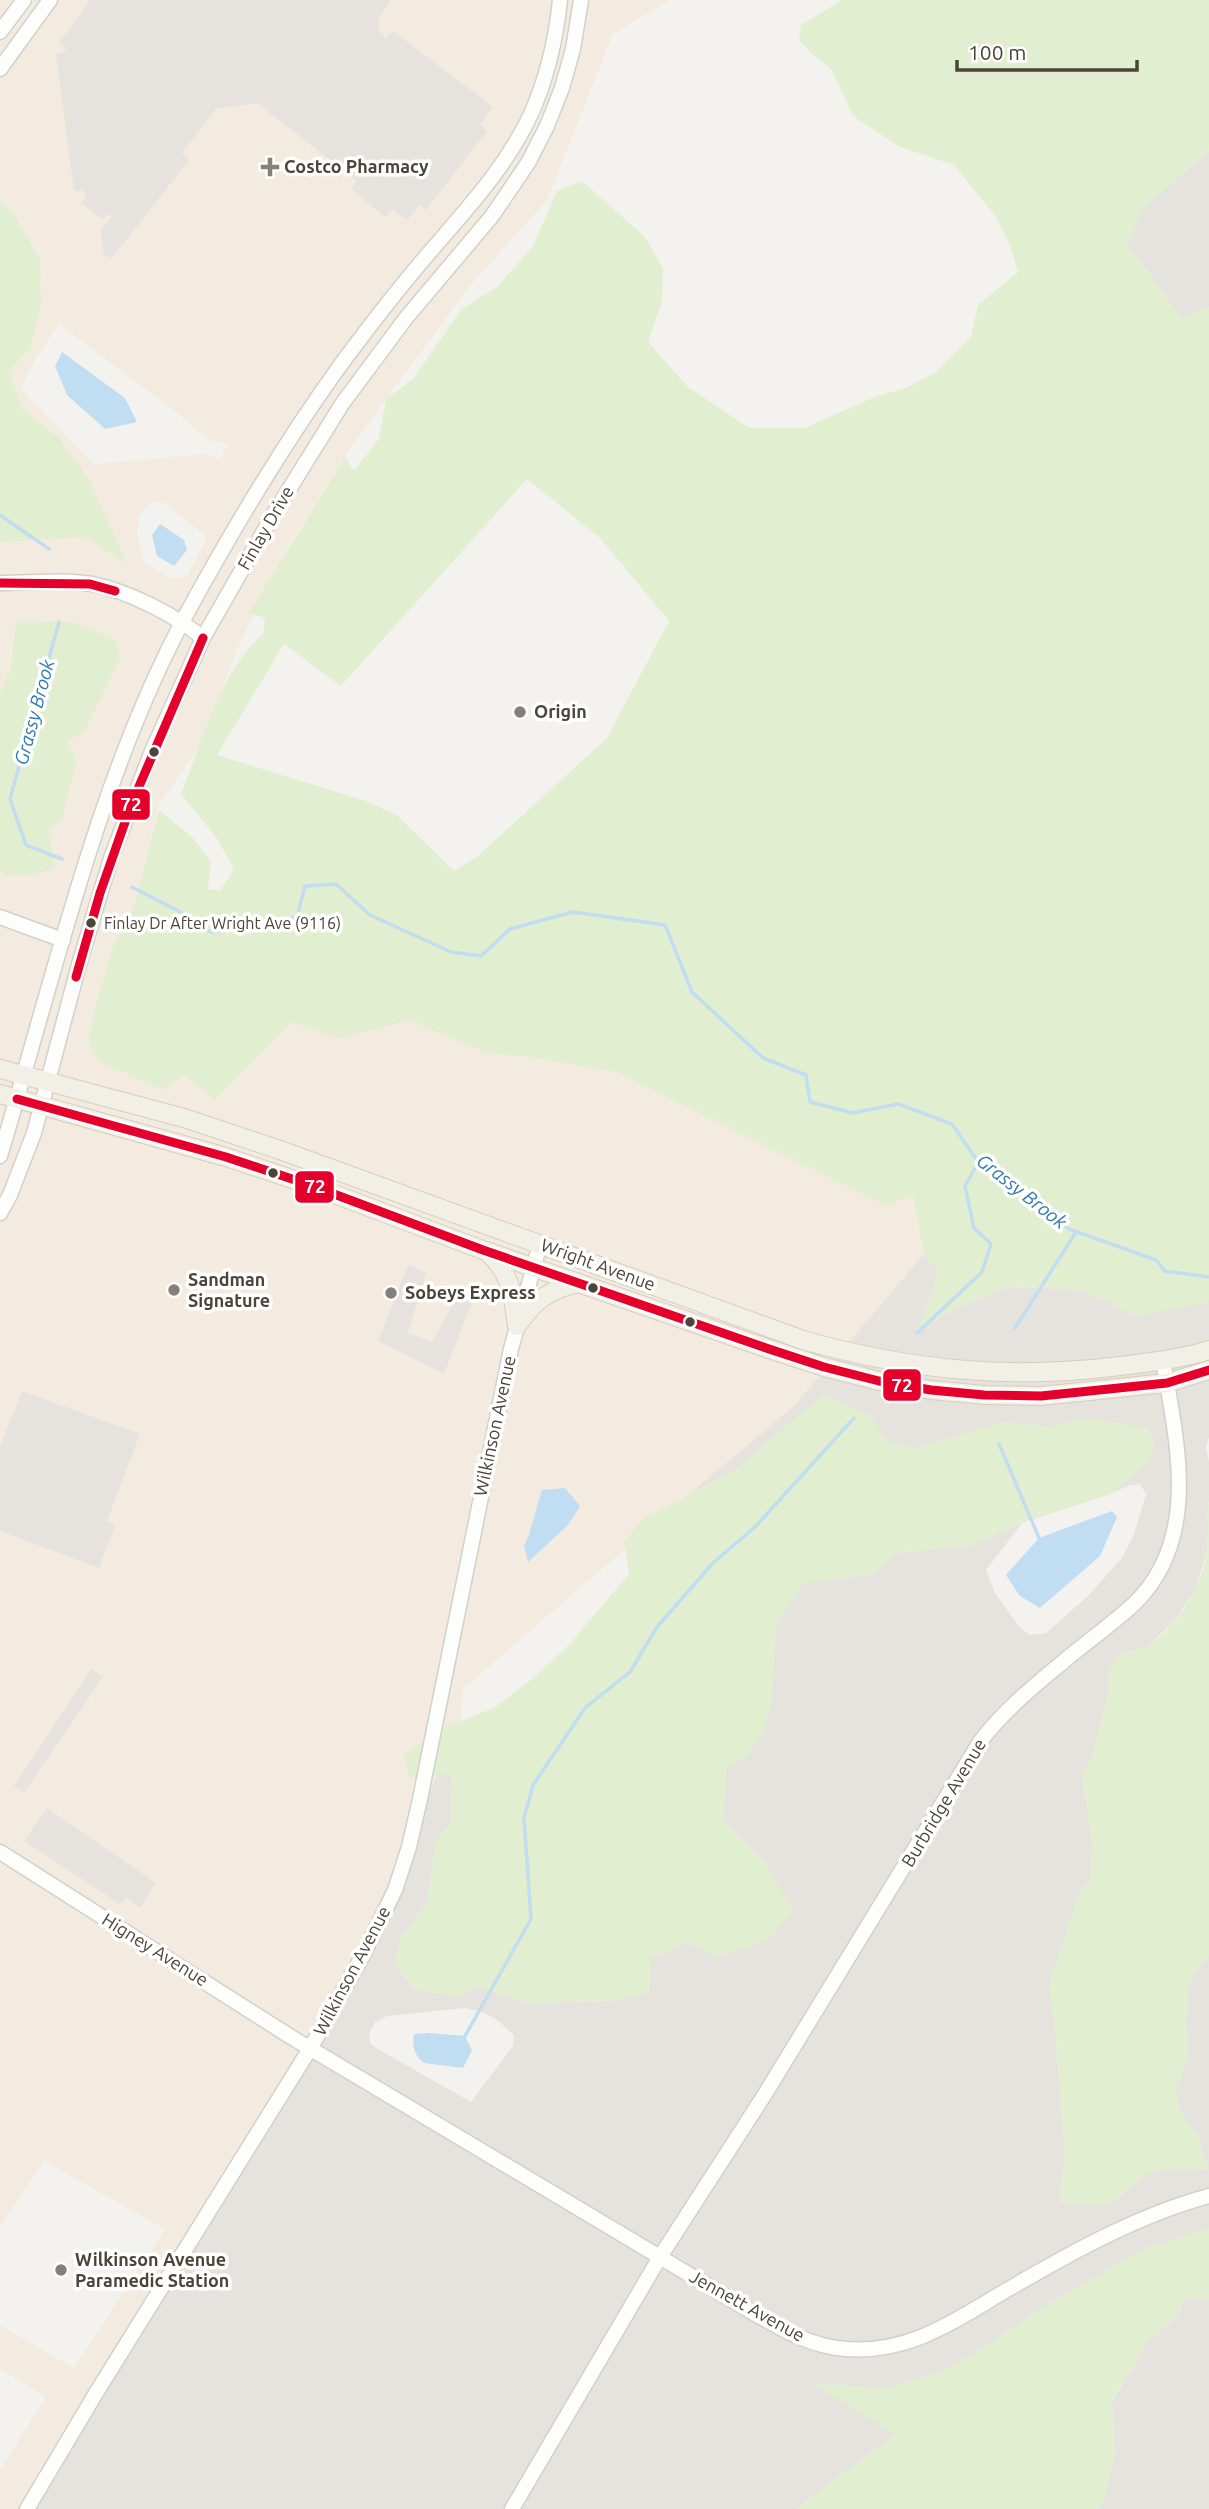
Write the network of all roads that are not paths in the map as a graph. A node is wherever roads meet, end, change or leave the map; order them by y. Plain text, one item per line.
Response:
1 (24, 0) edge
2 (50, 0) edge
3 (560, 0) edge
4 (581, 0) edge
5 (0, 32) edge
6 (0, 69) edge
7 (0, 583) edge
8 (183, 622) junction
9 (203, 638) junction
10 (0, 917) edge
11 (63, 940) junction
12 (0, 1069) edge
13 (24, 1076) junction
14 (47, 1083) junction
15 (9, 1096) edge
16 (41, 1105) junction
17 (0, 1156) edge
18 (0, 1213) edge
19 (540, 1244) junction
20 (484, 1250) junction
21 (533, 1267) junction
22 (579, 1283) junction
23 (517, 1326) junction
24 (1209, 1350) edge
25 (1163, 1361) junction
26 (1209, 1370) edge
27 (1167, 1383) junction
28 (0, 1852) edge
29 (311, 2047) junction
30 (1209, 2196) edge
31 (660, 2256) junction
32 (27, 2509) edge
33 (512, 2509) edge

1 - 5 street
2 - 6 street
3 - 8 street, Finlay Drive
4 - 9 street, Finlay Drive
7 - 8 street
8 - 9 street
8 - 11 street, Finlay Drive
9 - 14 street, Finlay Drive
10 - 11 street
11 - 13 street, Finlay Drive
12 - 13 main road, Wright Avenue
13 - 14 main road, Wright Avenue
13 - 15 street, Finlay Drive
14 - 16 street, Finlay Drive
14 - 19 main road, Wright Avenue
15 - 16 main road, Wright Avenue
15 - 17 street, Finlay Drive
16 - 18 street, Finlay Drive
16 - 20 main road, Wright Avenue
19 - 21 street, Wilkinson Avenue
19 - 25 main road, Wright Avenue
20 - 21 main road, Wright Avenue
20 - 23 main road
21 - 22 main road, Wright Avenue
21 - 23 street, Wilkinson Avenue
22 - 23 main road
22 - 27 main road, Wright Avenue
23 - 29 street, Wilkinson Avenue
24 - 25 main road, Wright Avenue
25 - 27 street, Burbridge Avenue
26 - 27 main road, Wright Avenue
27 - 31 street, Burbridge Avenue
28 - 29 street, Higney Avenue
29 - 31 street, Jennett Avenue
29 - 32 street, Wilkinson Avenue
30 - 31 street, Jennett Avenue
31 - 33 street, Burbridge Avenue

